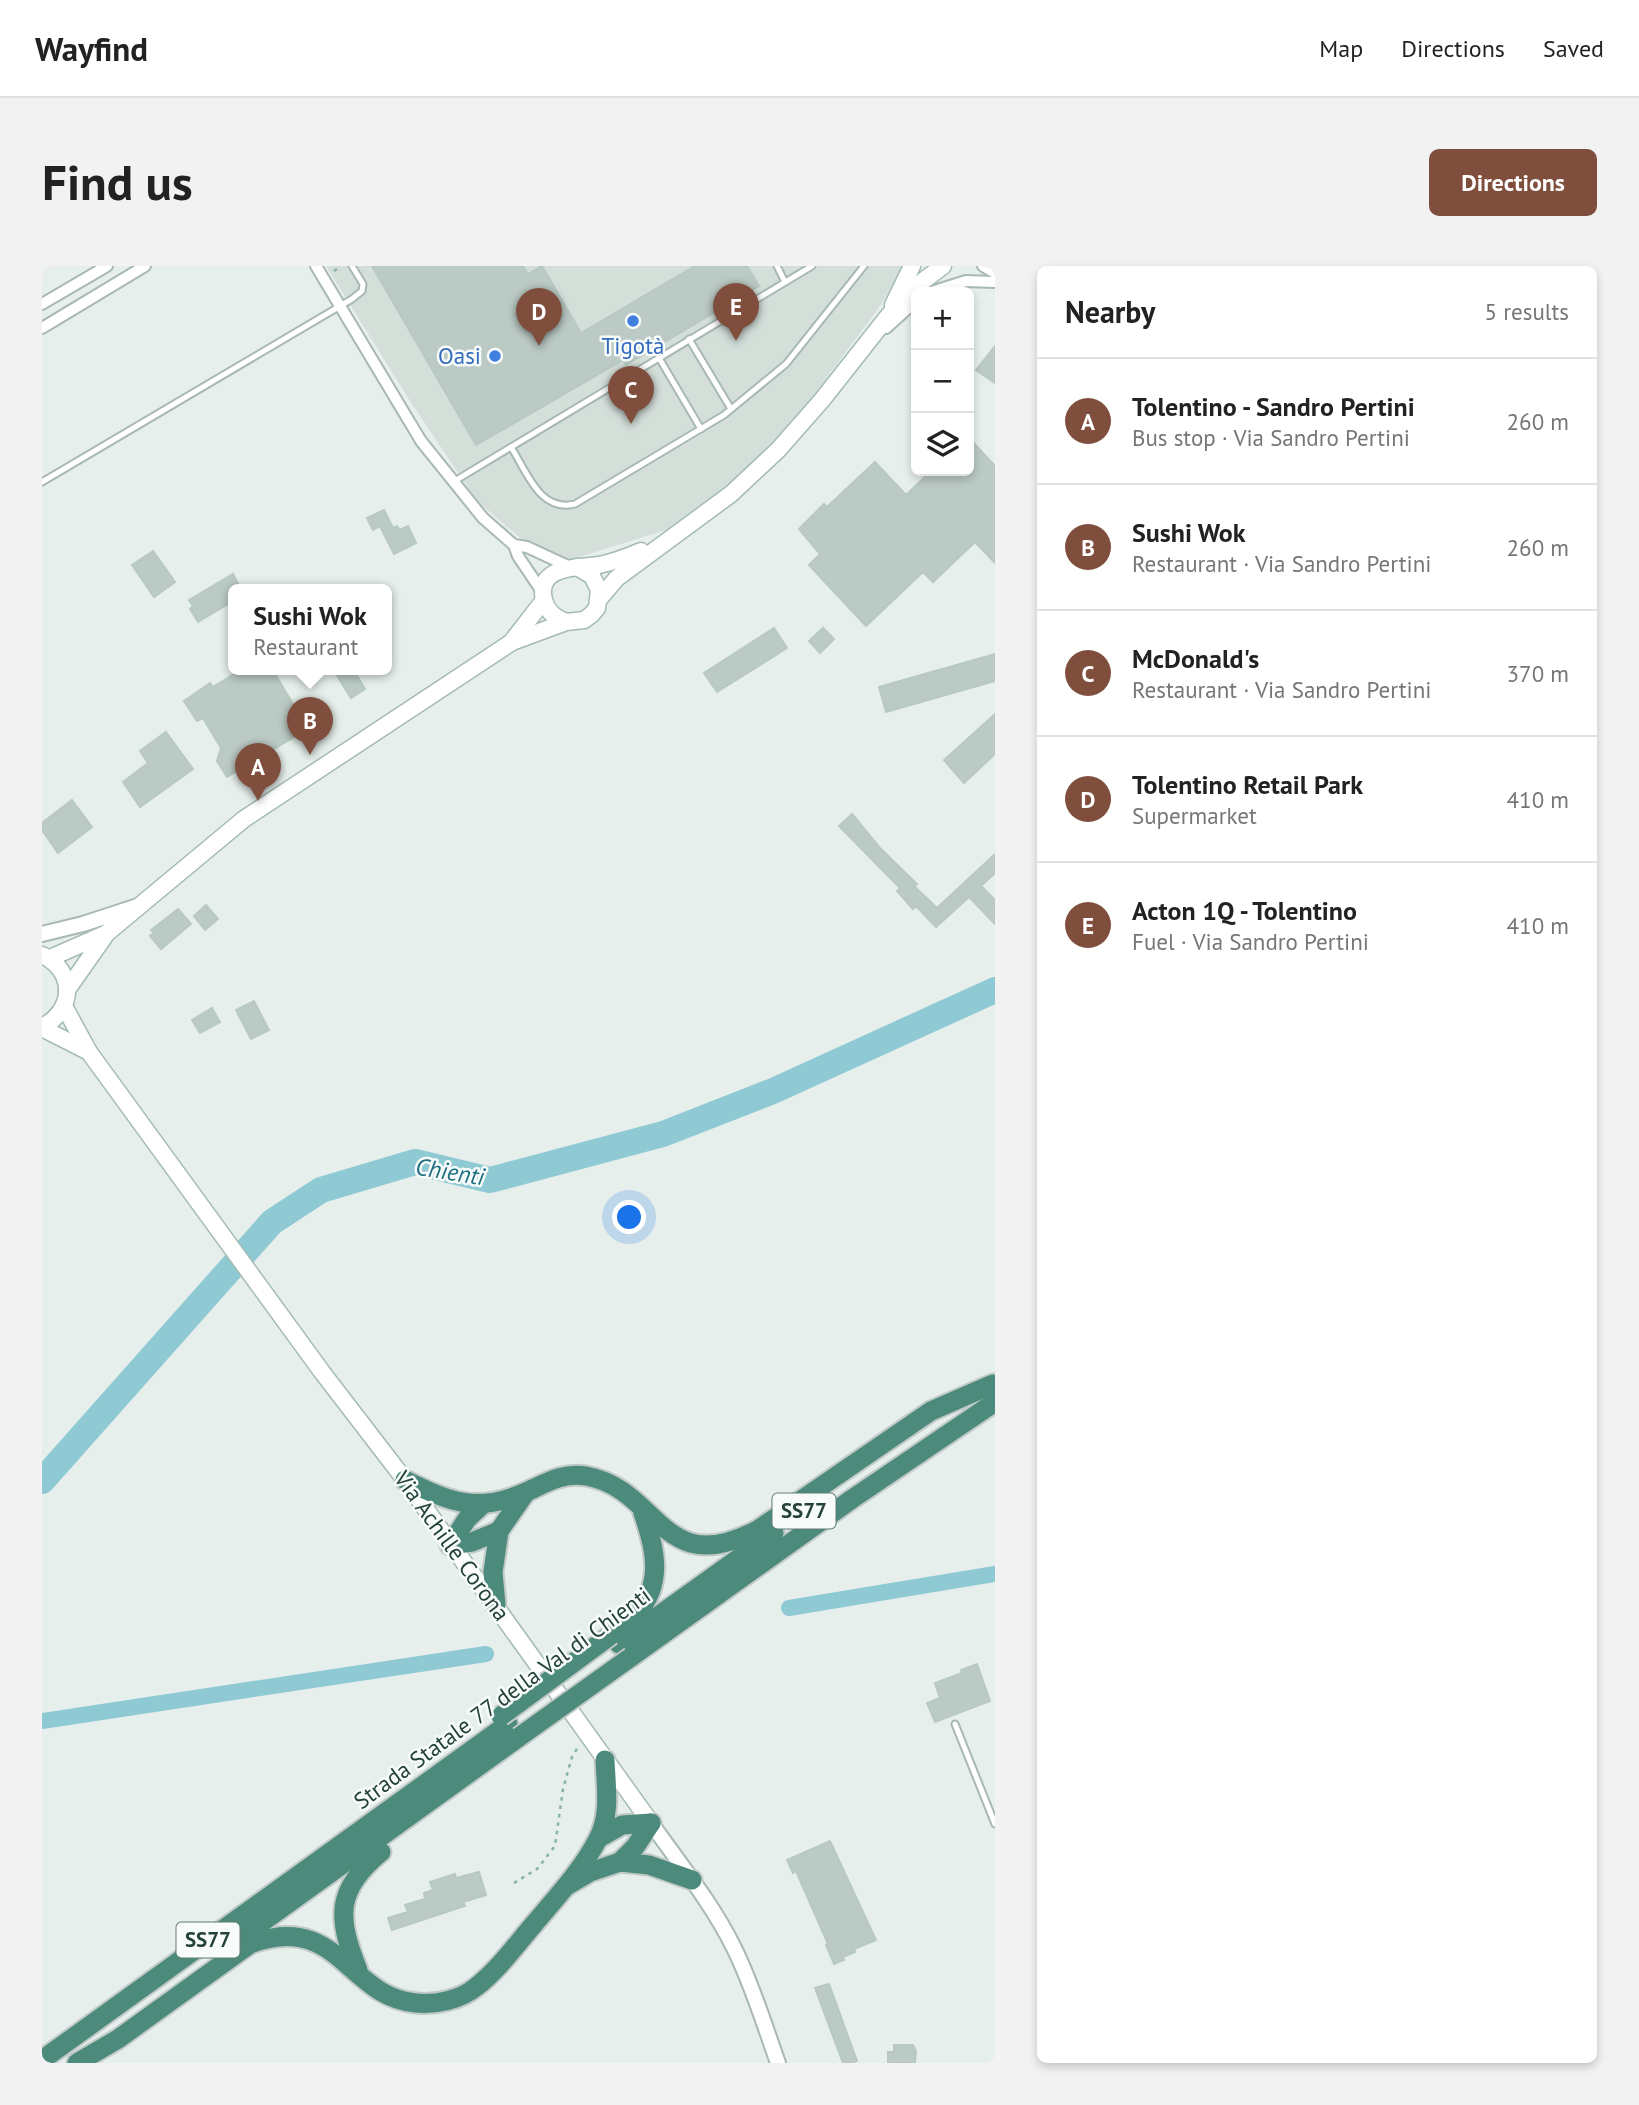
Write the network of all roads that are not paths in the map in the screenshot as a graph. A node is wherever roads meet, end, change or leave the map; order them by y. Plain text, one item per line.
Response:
1 (107, 266) edge
2 (145, 266) edge
3 (316, 266) edge
4 (352, 266) edge
5 (777, 266) edge
6 (812, 266) edge
7 (864, 266) edge
8 (912, 266) edge
9 (943, 266) edge
10 (983, 266) edge
11 (995, 273) edge
12 (785, 282) junction
13 (995, 282) edge
14 (947, 287) edge
15 (42, 304) edge
16 (340, 304) junction
17 (911, 306) edge
18 (889, 314) junction
19 (42, 328) edge
20 (689, 340) junction
21 (861, 351) junction
22 (659, 358) junction
23 (731, 409) junction
24 (701, 429) junction
25 (511, 447) junction
26 (42, 482) edge
27 (453, 482) junction
28 (668, 538) junction
29 (514, 545) junction
30 (573, 567) junction
31 (544, 597) junction
32 (599, 599) junction
33 (566, 622) junction
34 (512, 642) junction
35 (142, 904) junction
36 (42, 933) edge
37 (107, 933) junction
38 (46, 957) edge
39 (66, 998) junction
40 (42, 1027) edge
41 (89, 1052) junction
42 (994, 1390) edge
43 (405, 1480) junction
44 (526, 1492) junction
45 (482, 1505) junction
46 (641, 1508) junction
47 (499, 1531) junction
48 (450, 1545) junction
49 (496, 1605) junction
50 (624, 1650) junction
51 (955, 1724) dead end
52 (513, 1731) junction
53 (605, 1760) junction
54 (651, 1823) junction
55 (995, 1824) edge
56 (599, 1838) junction
57 (620, 1862) junction
58 (692, 1880) junction
59 (565, 1887) junction
60 (360, 1974) junction
61 (42, 2060) edge
62 (66, 2063) edge
63 (77, 2063) edge
64 (778, 2063) edge

1 - 15 street
2 - 19 street
3 - 16 street
4 - 16 lane
5 - 12 lane
6 - 12 lane
7 - 23 lane
8 - 18 main road
9 - 18 main road
10 - 11 street
12 - 20 lane
13 - 14 street
16 - 26 lane
16 - 27 street
17 - 21 street
18 - 21 main road
20 - 22 lane
20 - 23 lane
21 - 28 main road
22 - 24 lane
22 - 25 lane
23 - 24 lane
24 - 25 lane
25 - 27 lane
27 - 29 street
28 - 30 main road
28 - 32 main road
29 - 30 street
29 - 31 street
30 - 31 main road
30 - 32 main road
31 - 33 main road
31 - 34 main road
32 - 33 main road
33 - 34 main road
34 - 35 main road
35 - 36 street
35 - 37 main road
37 - 38 main road
37 - 39 main road
38 - 39 main road, Via Achille Corona
39 - 40 main road
39 - 41 main road, Via Achille Corona
40 - 41 main road, Via Achille Corona
41 - 43 main road, Via Achille Corona
42 - 46 highway
42 - 50 highway, Strada Statale 77 della Val di Chienti / SS77
42 - 50 highway, Strada Statale 77 della Val di Chienti / SS77
43 - 45 highway
43 - 48 main road, Via Achille Corona
44 - 45 highway
44 - 46 highway
44 - 47 highway
45 - 48 highway
46 - 50 highway
47 - 48 highway
47 - 49 highway
48 - 49 main road, Via Achille Corona
49 - 53 main road, Via Achille Corona
50 - 52 highway, Strada Statale 77 della Val di Chienti / SS77, bridge
50 - 52 highway, bridge
51 - 55 lane
52 - 60 highway
52 - 61 highway, Strada Statale 77 della Val di Chienti / SS77
52 - 62 highway, Strada Statale 77 della Val di Chienti / SS77
53 - 54 main road, Via Achille Corona
53 - 56 highway
54 - 56 highway
54 - 57 highway
54 - 58 street, Via Achille Corona
56 - 59 highway
57 - 58 highway
57 - 59 highway
58 - 64 street, Via Achille Corona
59 - 60 highway
60 - 63 highway

